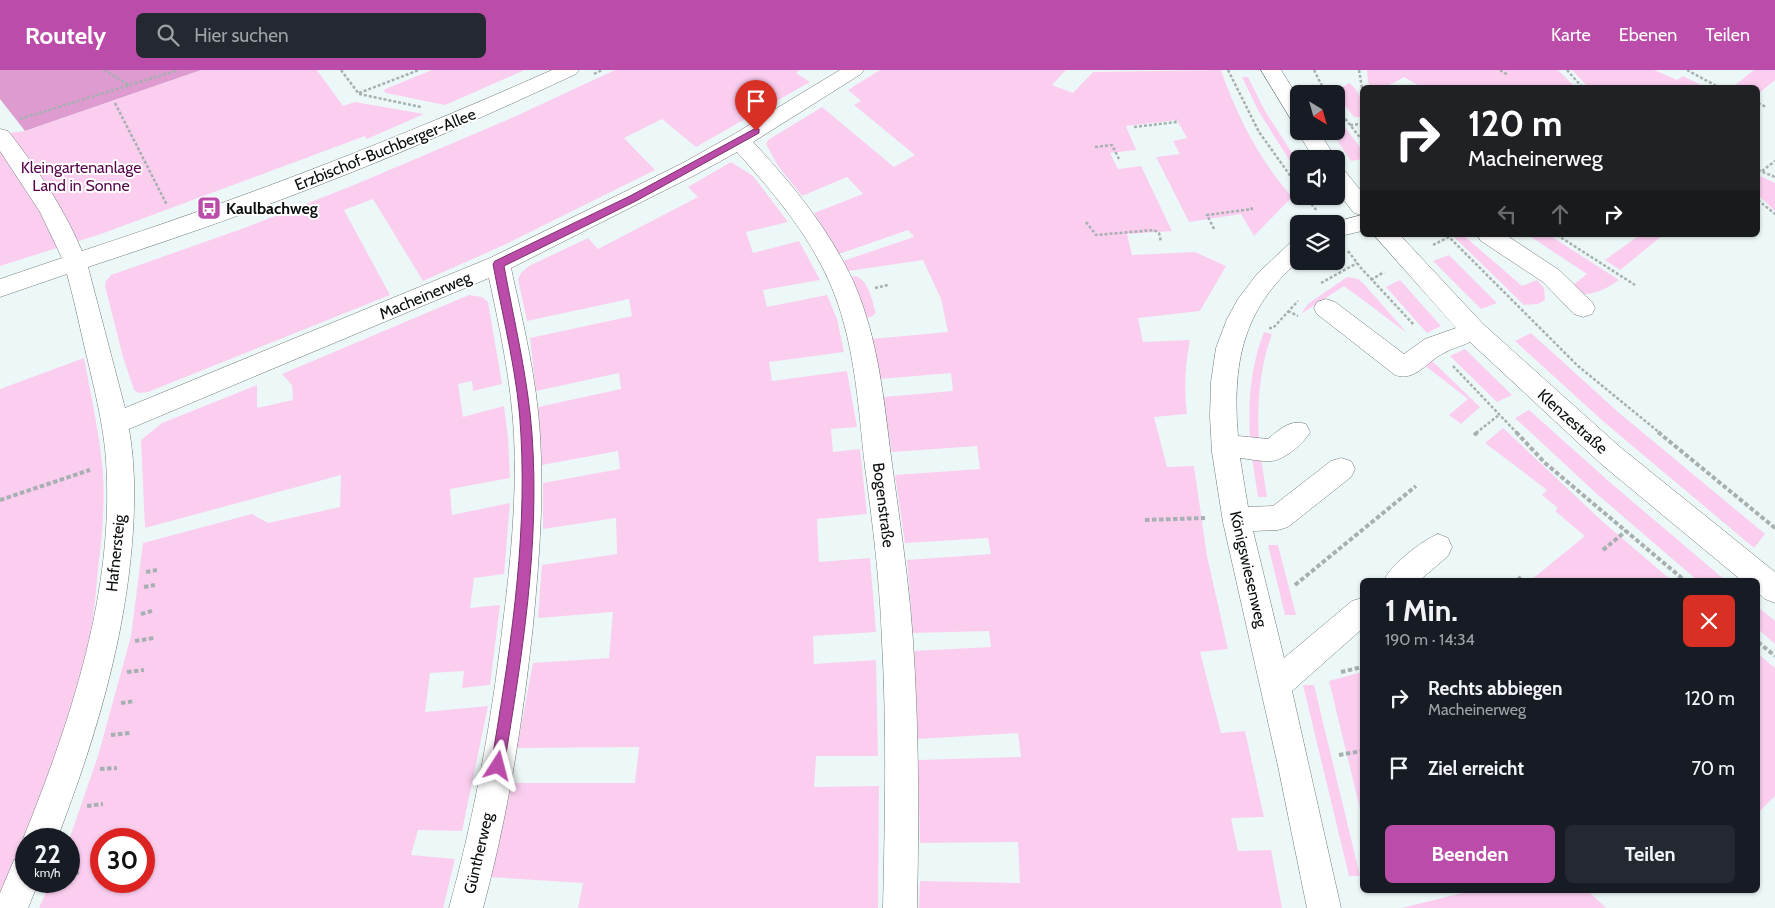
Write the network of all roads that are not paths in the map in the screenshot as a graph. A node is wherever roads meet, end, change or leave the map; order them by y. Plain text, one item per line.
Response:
1 (569, 70) edge
2 (854, 70) edge
3 (1270, 70) edge
4 (1290, 102) edge
5 (6, 128) edge
6 (739, 141) junction
7 (1345, 186) edge
8 (1360, 205) edge
9 (1360, 225) edge
10 (1345, 236) edge
11 (1388, 237) edge
12 (1492, 237) edge
13 (1290, 256) edge
14 (75, 262) junction
15 (498, 264) junction
16 (0, 288) edge
17 (1326, 308) dead end
18 (1583, 308) dead end
19 (1474, 332) junction
20 (116, 424) junction
21 (1296, 432) dead end
22 (1226, 446) junction
23 (1341, 469) dead end
24 (1224, 518) junction
25 (1438, 547) dead end
26 (1402, 578) edge
27 (1775, 590) edge
28 (1360, 614) edge
29 (1275, 686) junction
30 (44, 828) edge
31 (18, 893) edge
32 (12, 908) edge
33 (466, 908) edge
34 (900, 908) edge
35 (1324, 908) edge

1 - 14 street, Erzbischof-Buchberger-Allee
2 - 6 street, Macheinerweg
3 - 4 street
5 - 14 street
6 - 15 street, Macheinerweg
6 - 34 street, Bogenstraße
7 - 8 street
9 - 10 street
11 - 19 street, Klenzestraße
12 - 18 street
13 - 22 street, Königswiesenweg
14 - 16 street, Erzbischof-Buchberger-Allee
14 - 20 street, Hafnersteig
15 - 20 street, Macheinerweg
15 - 33 street, Güntherweg
17 - 19 street
19 - 27 street, Klenzestraße
20 - 30 street, Hafnersteig
21 - 22 street
22 - 24 street, Königswiesenweg
23 - 24 street
24 - 29 street, Königswiesenweg
25 - 26 street
28 - 29 street
29 - 35 street, Königswiesenweg
31 - 32 street

